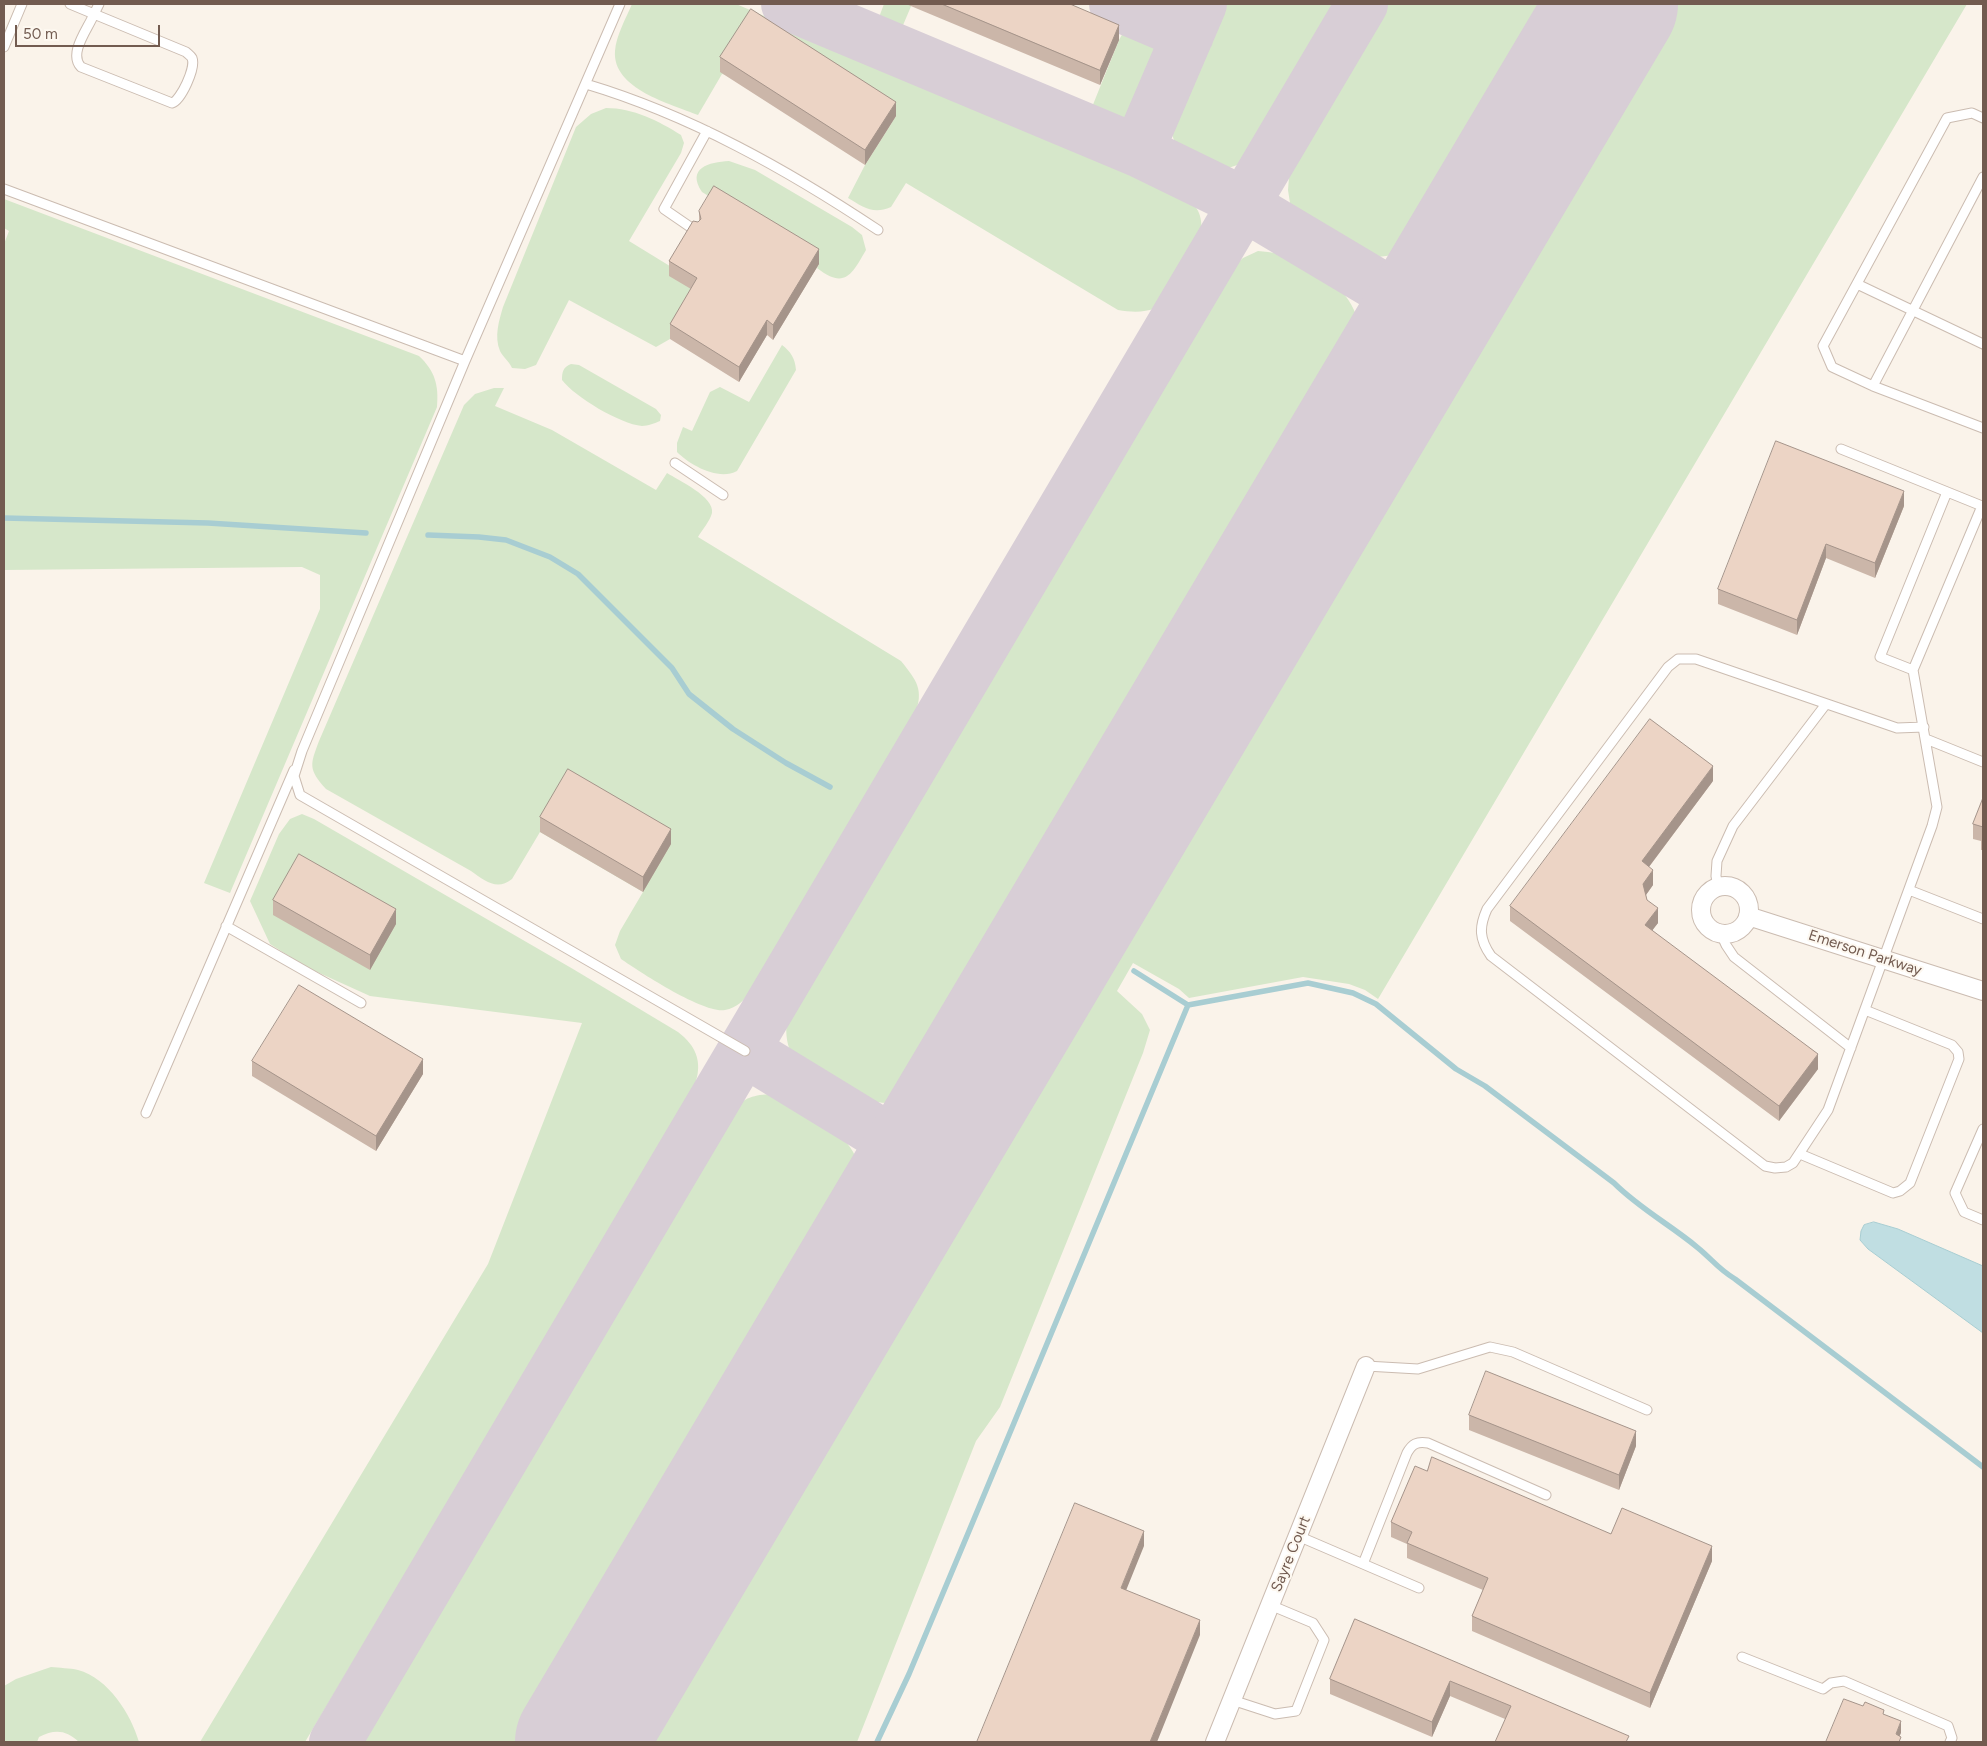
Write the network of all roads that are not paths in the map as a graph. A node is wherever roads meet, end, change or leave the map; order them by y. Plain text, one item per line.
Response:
1 (22, 4) edge
2 (70, 4) edge
3 (99, 4) edge
4 (620, 4) edge
5 (94, 14) junction
6 (4, 47) edge
7 (586, 84) junction
8 (1983, 118) edge
9 (707, 131) junction
10 (1983, 177) edge
11 (4, 189) edge
12 (878, 230) dead end
13 (696, 231) edge
14 (1856, 284) junction
15 (1913, 310) junction
16 (1983, 344) edge
17 (465, 361) junction
18 (1873, 386) junction
19 (1983, 428) edge
20 (1841, 449) dead end
21 (675, 463) dead end
22 (1947, 492) junction
23 (723, 494) dead end
24 (1913, 670) junction
25 (1826, 704) junction
26 (1924, 727) junction
27 (1926, 740) junction
28 (302, 751) junction
29 (1983, 762) edge
30 (1718, 887) junction
31 (1909, 890) junction
32 (1748, 916) junction
33 (1983, 919) edge
34 (226, 926) junction
35 (1722, 934) junction
36 (1884, 960) junction
37 (1983, 991) edge
38 (361, 1003) dead end
39 (1865, 1010) junction
40 (1852, 1048) junction
41 (745, 1052) dead end
42 (146, 1112) dead end
43 (1983, 1129) edge
44 (1800, 1154) junction
45 (1983, 1220) edge
46 (1366, 1366) joint
47 (1648, 1410) dead end
48 (1546, 1495) dead end
49 (1298, 1536) junction
50 (1363, 1564) junction
51 (1419, 1588) dead end
52 (1270, 1605) junction
53 (1742, 1657) dead end
54 (1232, 1700) junction
55 (1215, 1742) edge
56 (1950, 1742) edge

1 - 6 lane
2 - 5 lane
3 - 5 lane
4 - 7 lane
5 - 5 lane
7 - 9 lane
7 - 17 lane
8 - 14 lane
9 - 12 lane
9 - 13 lane
10 - 15 lane
11 - 17 lane
14 - 15 lane
14 - 18 lane
15 - 16 lane
15 - 18 lane
17 - 28 lane
18 - 19 lane
20 - 22 lane
21 - 23 lane
22 - 24 lane
22 - 24 lane
24 - 26 lane
25 - 26 lane
25 - 30 lane
25 - 44 lane
26 - 27 lane
27 - 29 lane
27 - 31 lane
28 - 34 lane
28 - 41 lane
30 - 32 street
30 - 35 street
31 - 33 lane
31 - 36 lane
32 - 35 street
32 - 36 street, Emerson Parkway
34 - 38 lane
34 - 42 lane
35 - 40 lane
36 - 37 street, Emerson Parkway
36 - 39 lane
39 - 40 lane
39 - 44 lane
40 - 44 lane
43 - 45 lane
46 - 47 lane
46 - 49 street, Sayre Court
48 - 50 lane
49 - 50 lane
49 - 52 street, Sayre Court
50 - 51 lane
52 - 54 street, Sayre Court
52 - 54 lane
53 - 56 lane
54 - 55 street, Sayre Court

